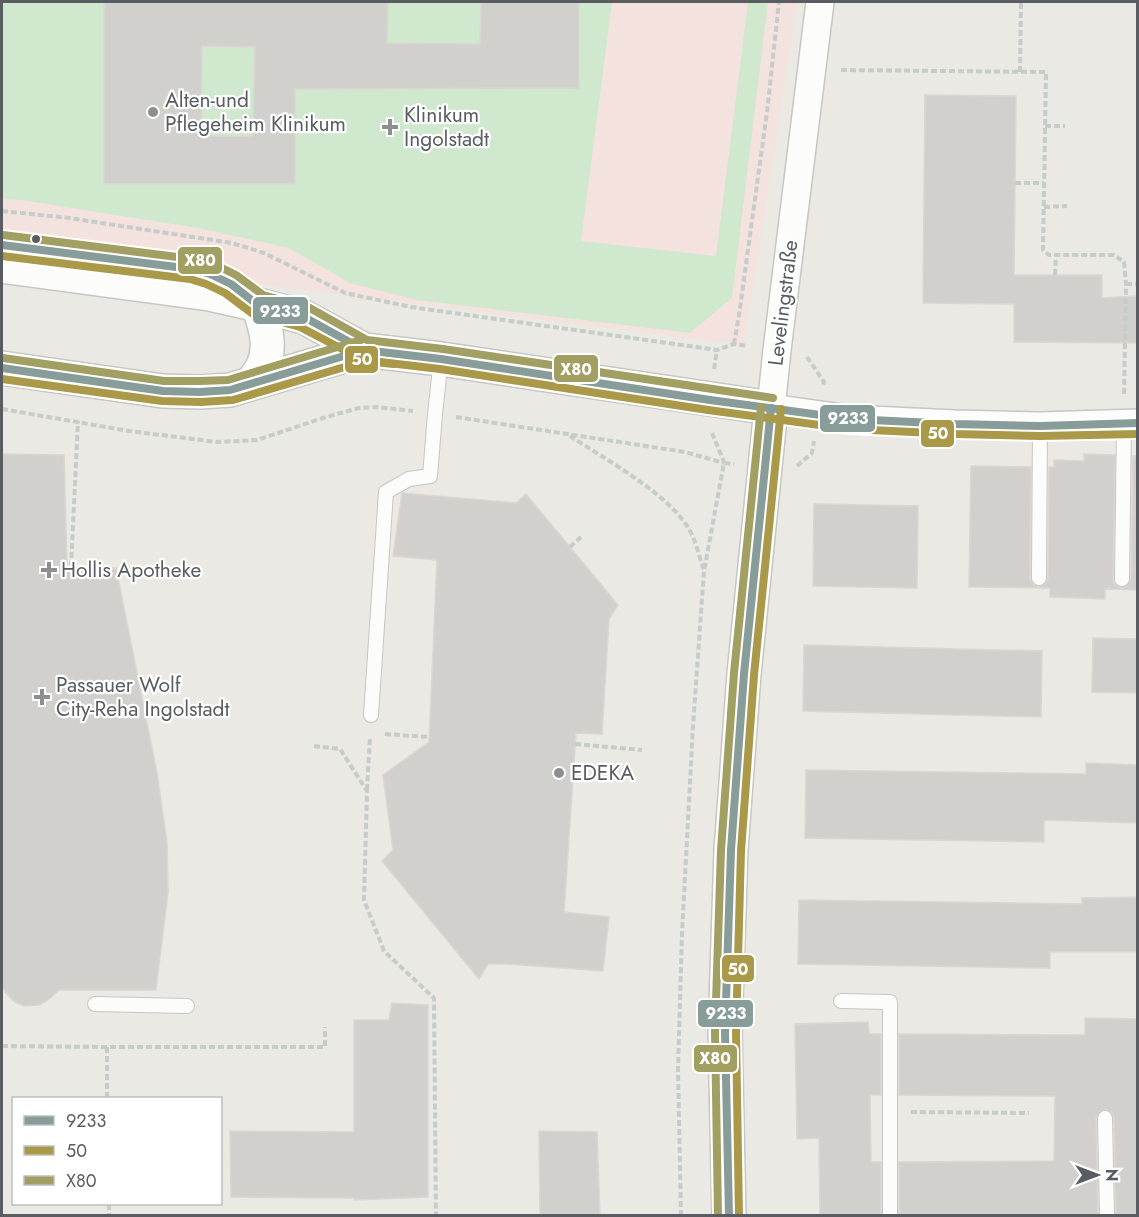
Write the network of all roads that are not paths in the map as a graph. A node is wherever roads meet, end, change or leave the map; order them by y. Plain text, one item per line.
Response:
1 (820, 2) edge
2 (2, 245) edge
3 (2, 266) edge
4 (258, 305) junction
5 (364, 350) junction
6 (441, 359) junction
7 (2, 368) edge
8 (253, 382) junction
9 (771, 408) junction
10 (1131, 423) edge
11 (1040, 426) junction
12 (1039, 578) dead end
13 (1122, 579) dead end
14 (371, 715) road end
15 (841, 1001) dead end
16 (95, 1004) dead end
17 (187, 1006) dead end
18 (1105, 1118) dead end
19 (729, 1215) edge
20 (890, 1215) edge
21 (1107, 1215) edge

1 - 9 street, Levelingstraße
2 - 4 lane
3 - 4 street
4 - 5 street
4 - 8 street
5 - 6 street
5 - 8 street
6 - 9 street
6 - 14 lane
7 - 8 street
9 - 11 street
9 - 19 street, Levelingstraße
10 - 11 street
10 - 13 lane
11 - 12 lane
15 - 20 lane
16 - 17 lane
18 - 21 lane

